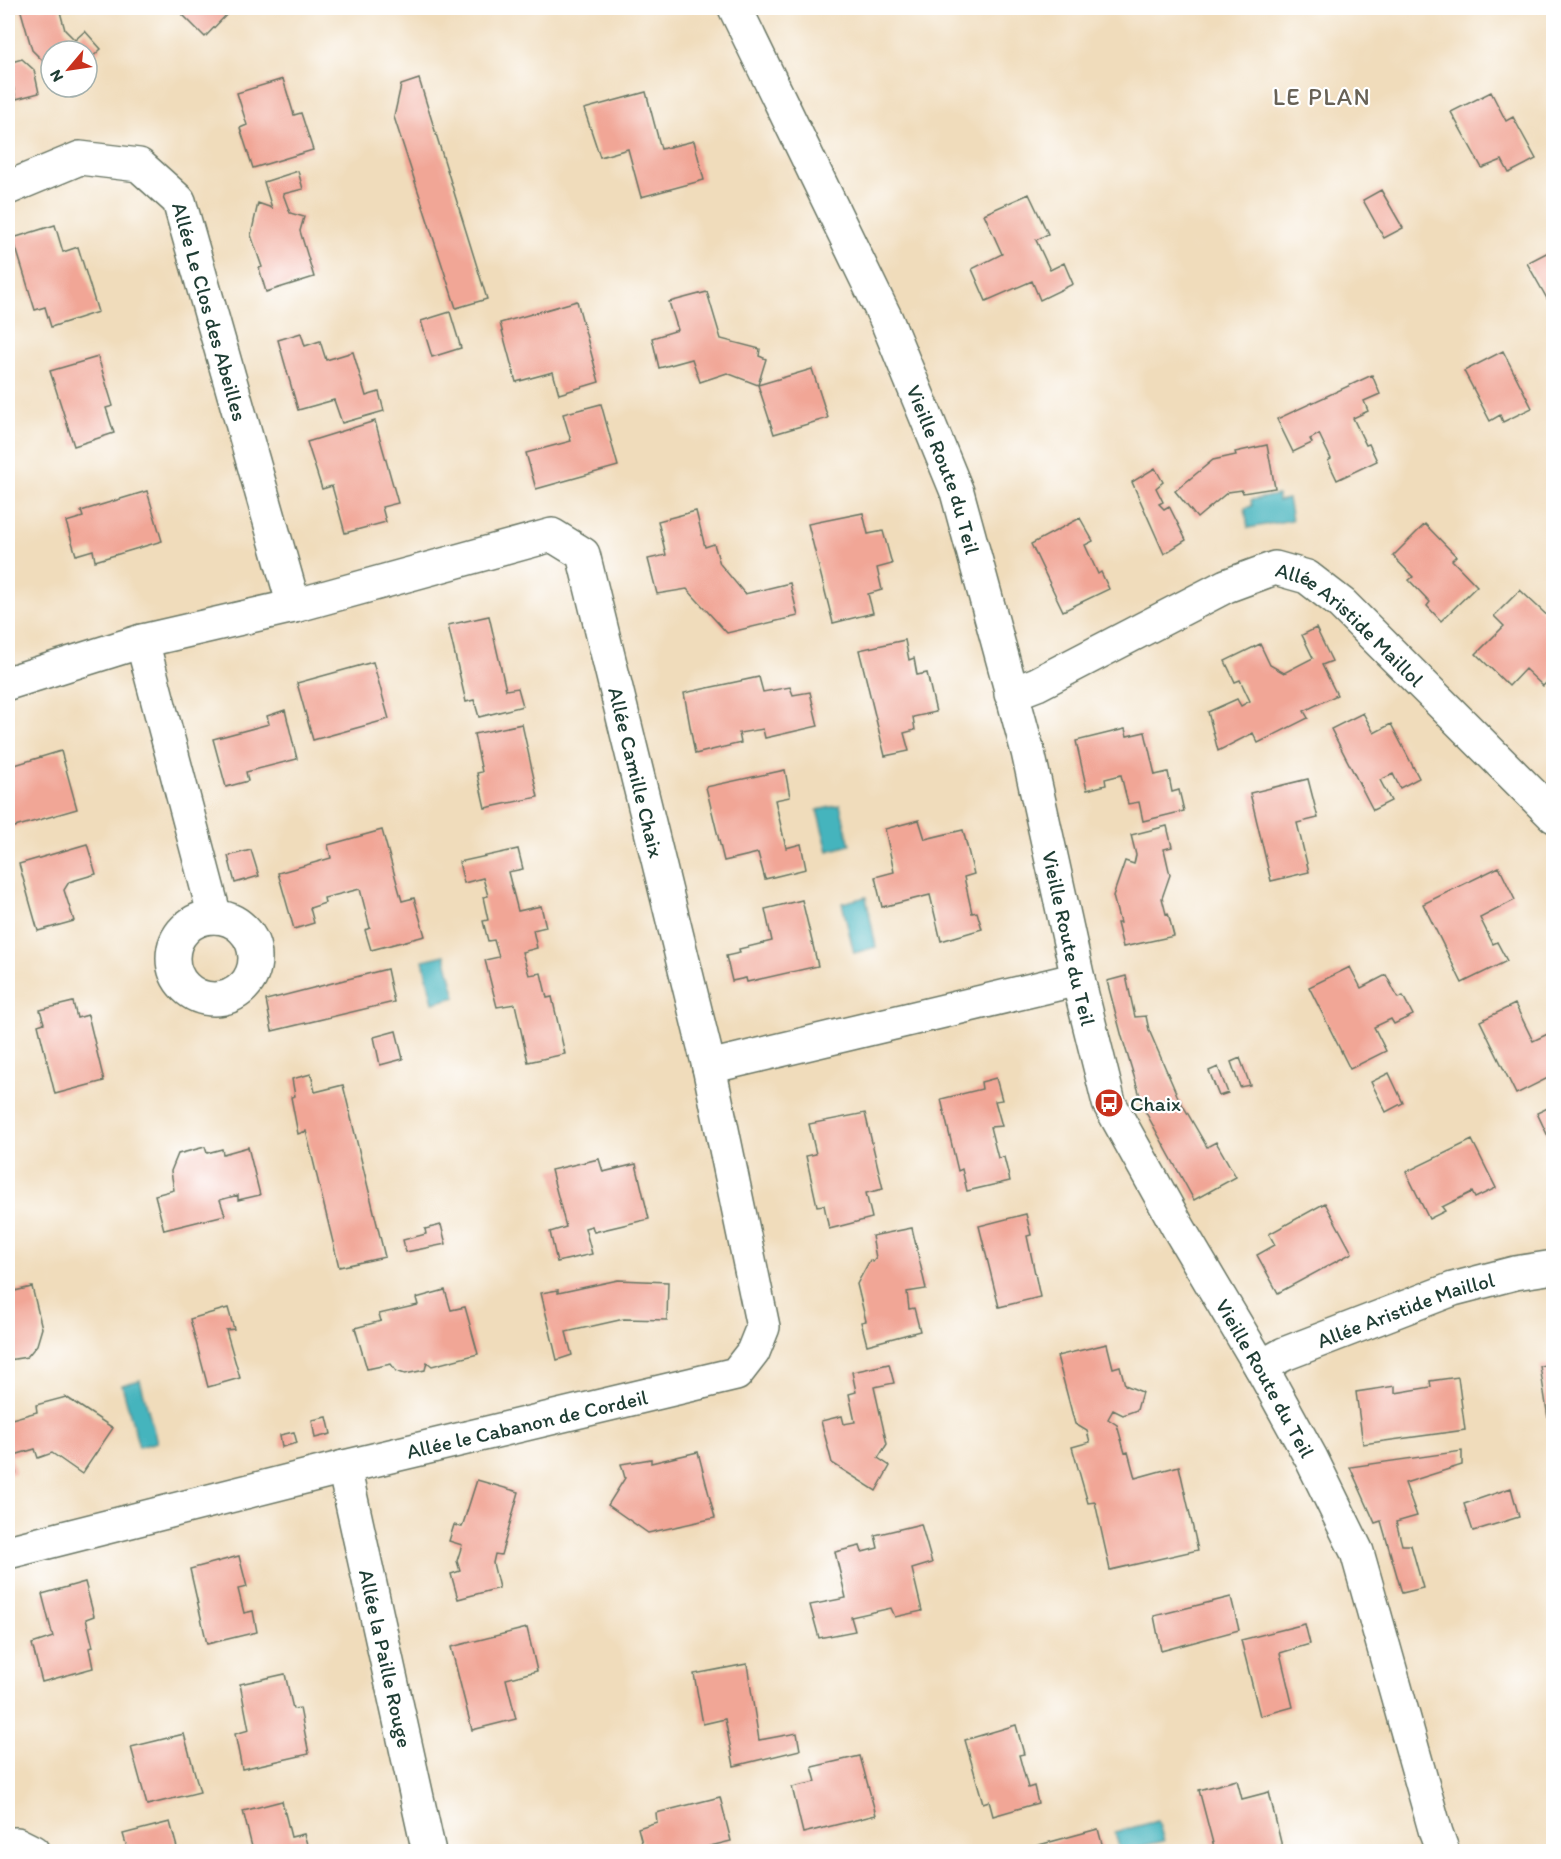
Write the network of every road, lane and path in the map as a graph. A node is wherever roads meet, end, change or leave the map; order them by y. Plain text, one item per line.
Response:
1 (735, 8) edge
2 (8, 188) edge
3 (294, 606) junction
4 (142, 641) junction
5 (8, 683) edge
6 (1011, 694) junction
7 (1554, 816) edge
8 (215, 917) dead end
9 (1078, 980) junction
10 (709, 1067) junction
11 (1554, 1267) edge
12 (1261, 1367) junction
13 (344, 1467) junction
14 (8, 1552) edge
15 (8, 1844) edge
16 (33, 1851) edge
17 (429, 1851) edge
18 (1443, 1851) edge

1 - 6 street, Vieille Route du Teil
2 - 3 street, Allée Le Clos des Abeilles
3 - 4 street, Allée Camille Chaix
3 - 10 street, Allée Camille Chaix
4 - 5 street, Allée Camille Chaix
4 - 8 street
6 - 7 street, Allée Aristide Maillol
6 - 9 street, Vieille Route du Teil
9 - 10 street
9 - 12 street, Vieille Route du Teil
10 - 13 street, Allée le Cabanon de Cordeil
11 - 12 street, Allée Aristide Maillol
12 - 18 street, Vieille Route du Teil
13 - 14 street, Allée le Cabanon de Cordeil
13 - 17 street, Allée la Paille Rouge
15 - 16 street

